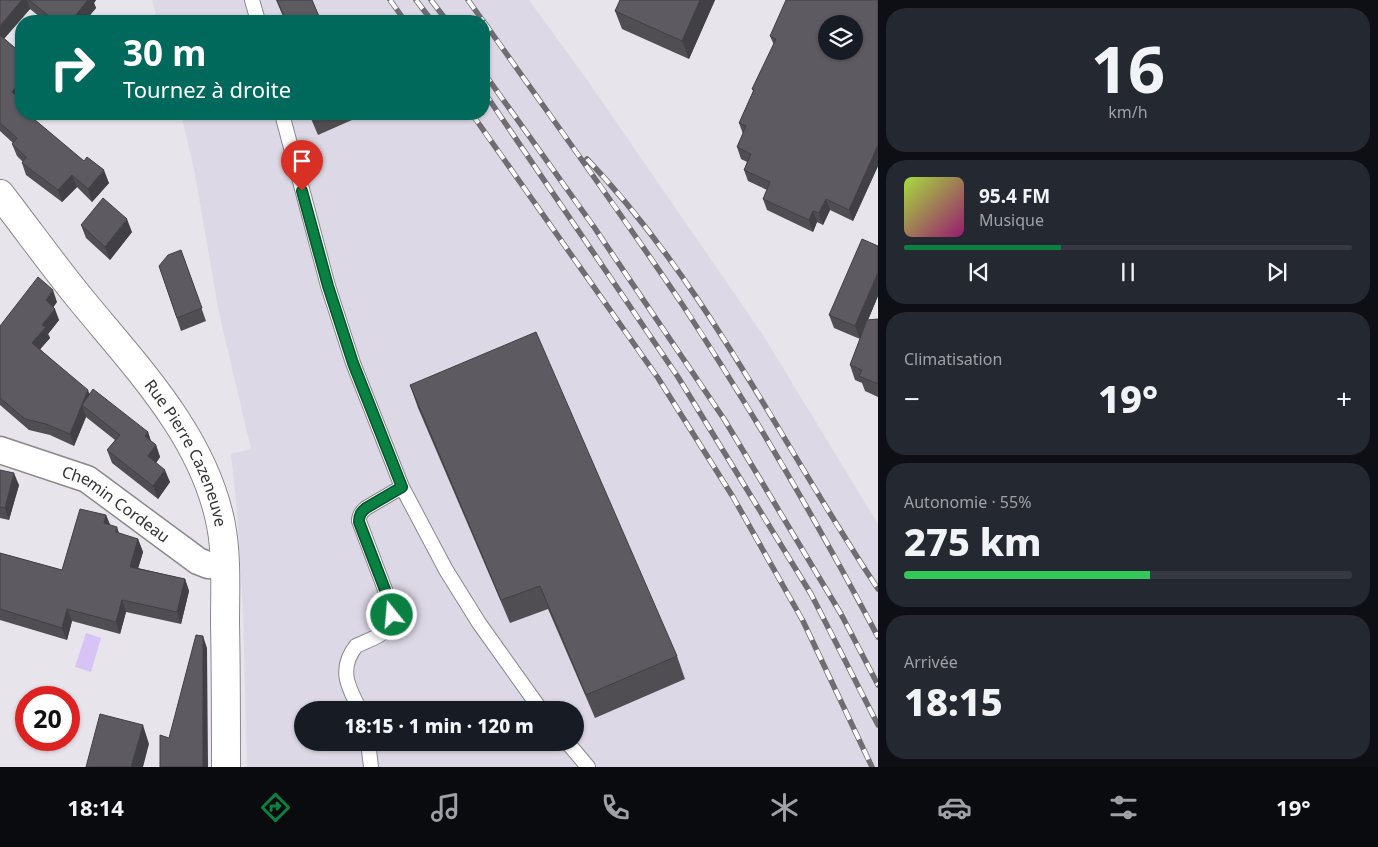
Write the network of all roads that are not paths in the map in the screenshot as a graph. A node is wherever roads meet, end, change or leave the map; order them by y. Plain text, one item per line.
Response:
1 (252, 0) edge
2 (256, 15) edge
3 (284, 120) edge
4 (0, 194) edge
5 (0, 450) edge
6 (402, 487) junction
7 (225, 566) junction
8 (356, 701) edge
9 (535, 701) edge
10 (369, 751) edge
11 (575, 751) edge
12 (226, 767) edge
13 (371, 767) edge
14 (588, 767) edge

1 - 2 lane
3 - 6 lane
4 - 7 street, Rue Pierre Cazeneuve
5 - 7 street, Chemin Cordeau
6 - 8 lane
6 - 9 lane
7 - 12 street, Rue Pierre Cazeneuve
10 - 13 lane
11 - 14 lane

